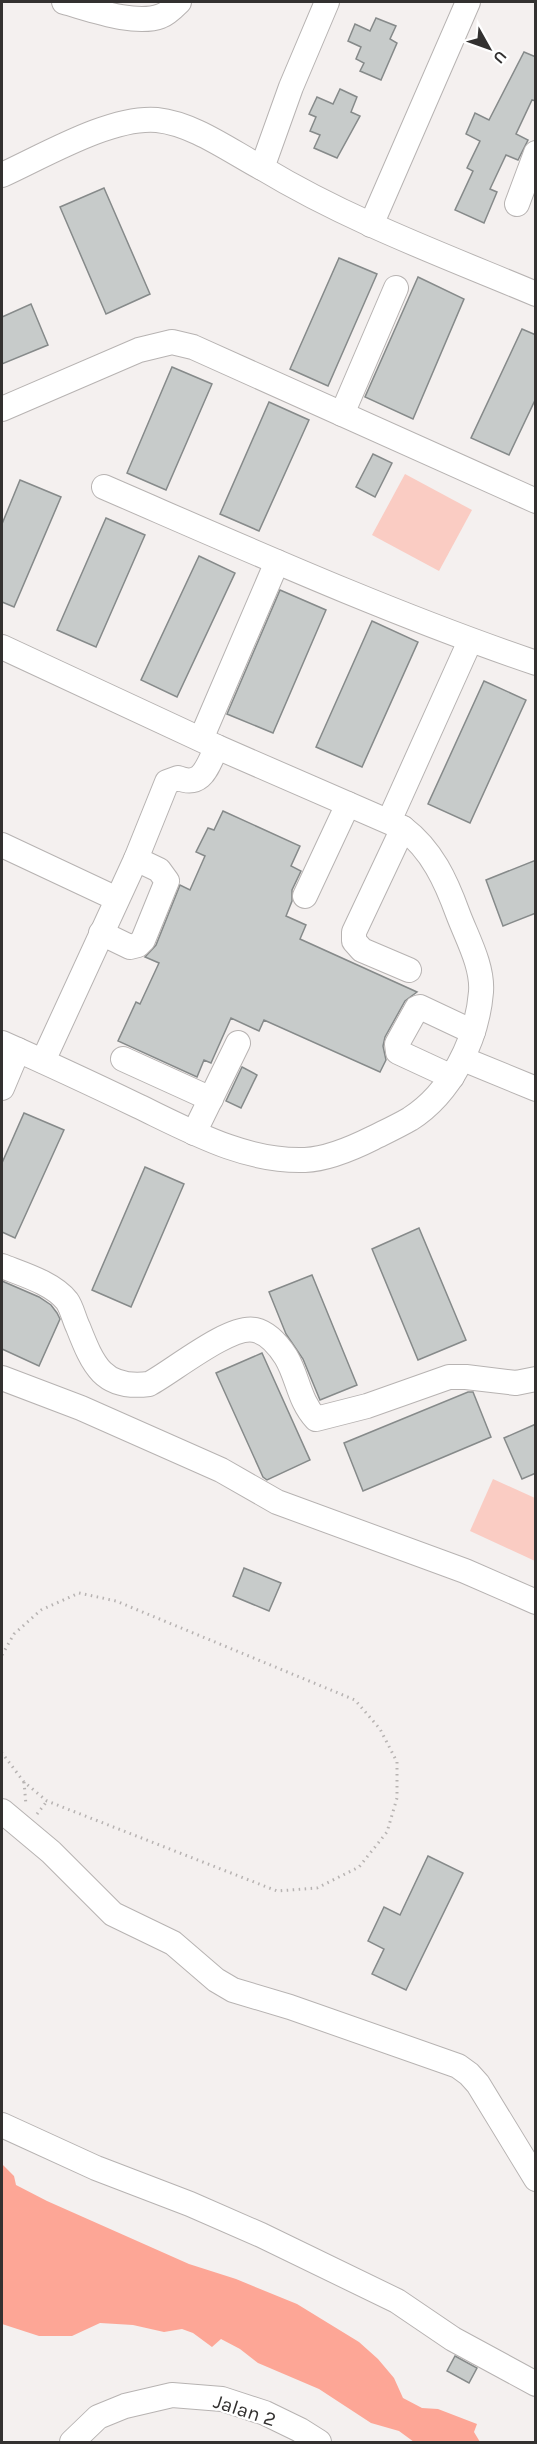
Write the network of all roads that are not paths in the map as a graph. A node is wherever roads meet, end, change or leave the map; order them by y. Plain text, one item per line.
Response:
1 (64, 2) edge
2 (179, 2) edge
3 (327, 2) edge
4 (468, 2) edge
5 (536, 153) edge
6 (262, 168) junction
7 (2, 175) edge
8 (517, 204) dead end
9 (371, 225) junction
10 (396, 288) dead end
11 (536, 294) edge
12 (2, 409) edge
13 (342, 414) junction
14 (104, 487) dead end
15 (534, 497) edge
16 (277, 562) junction
17 (470, 641) junction
18 (2, 647) edge
19 (536, 663) edge
20 (209, 743) junction
21 (348, 804) junction
22 (396, 824) junction
23 (2, 845) edge
24 (136, 859) junction
25 (305, 896) dead end
26 (117, 899) junction
27 (101, 933) junction
28 (409, 970) dead end
29 (473, 1032) junction
30 (238, 1043) dead end
31 (10, 1046) edge
32 (123, 1059) dead end
33 (43, 1061) junction
34 (458, 1068) junction
35 (2, 1088) edge
36 (536, 1089) edge
37 (211, 1099) junction
38 (194, 1133) junction
39 (2, 1266) edge
40 (2, 1378) edge
41 (536, 1379) edge
42 (536, 1602) edge
43 (2, 1811) edge
44 (2, 2125) edge
45 (536, 2179) edge
46 (536, 2384) edge
47 (72, 2442) edge
48 (319, 2442) edge

1 - 2 street
3 - 6 street
4 - 9 street
5 - 8 street
6 - 7 street
6 - 9 street
9 - 11 street
10 - 13 street
12 - 13 street
13 - 15 street
14 - 16 street
16 - 17 street
16 - 20 street
17 - 19 street
17 - 22 street
18 - 20 street
20 - 21 street
20 - 24 street
21 - 22 street
21 - 25 street
22 - 28 street
22 - 29 street
23 - 26 street
24 - 26 street
24 - 27 street
26 - 27 street
27 - 33 street
29 - 34 street
29 - 34 street
30 - 37 street
31 - 33 street
31 - 35 street
32 - 37 street
33 - 38 street
34 - 36 street
34 - 38 street
37 - 38 street
39 - 41 street
40 - 42 street
43 - 45 street
44 - 46 street
47 - 48 street, Jalan 2

